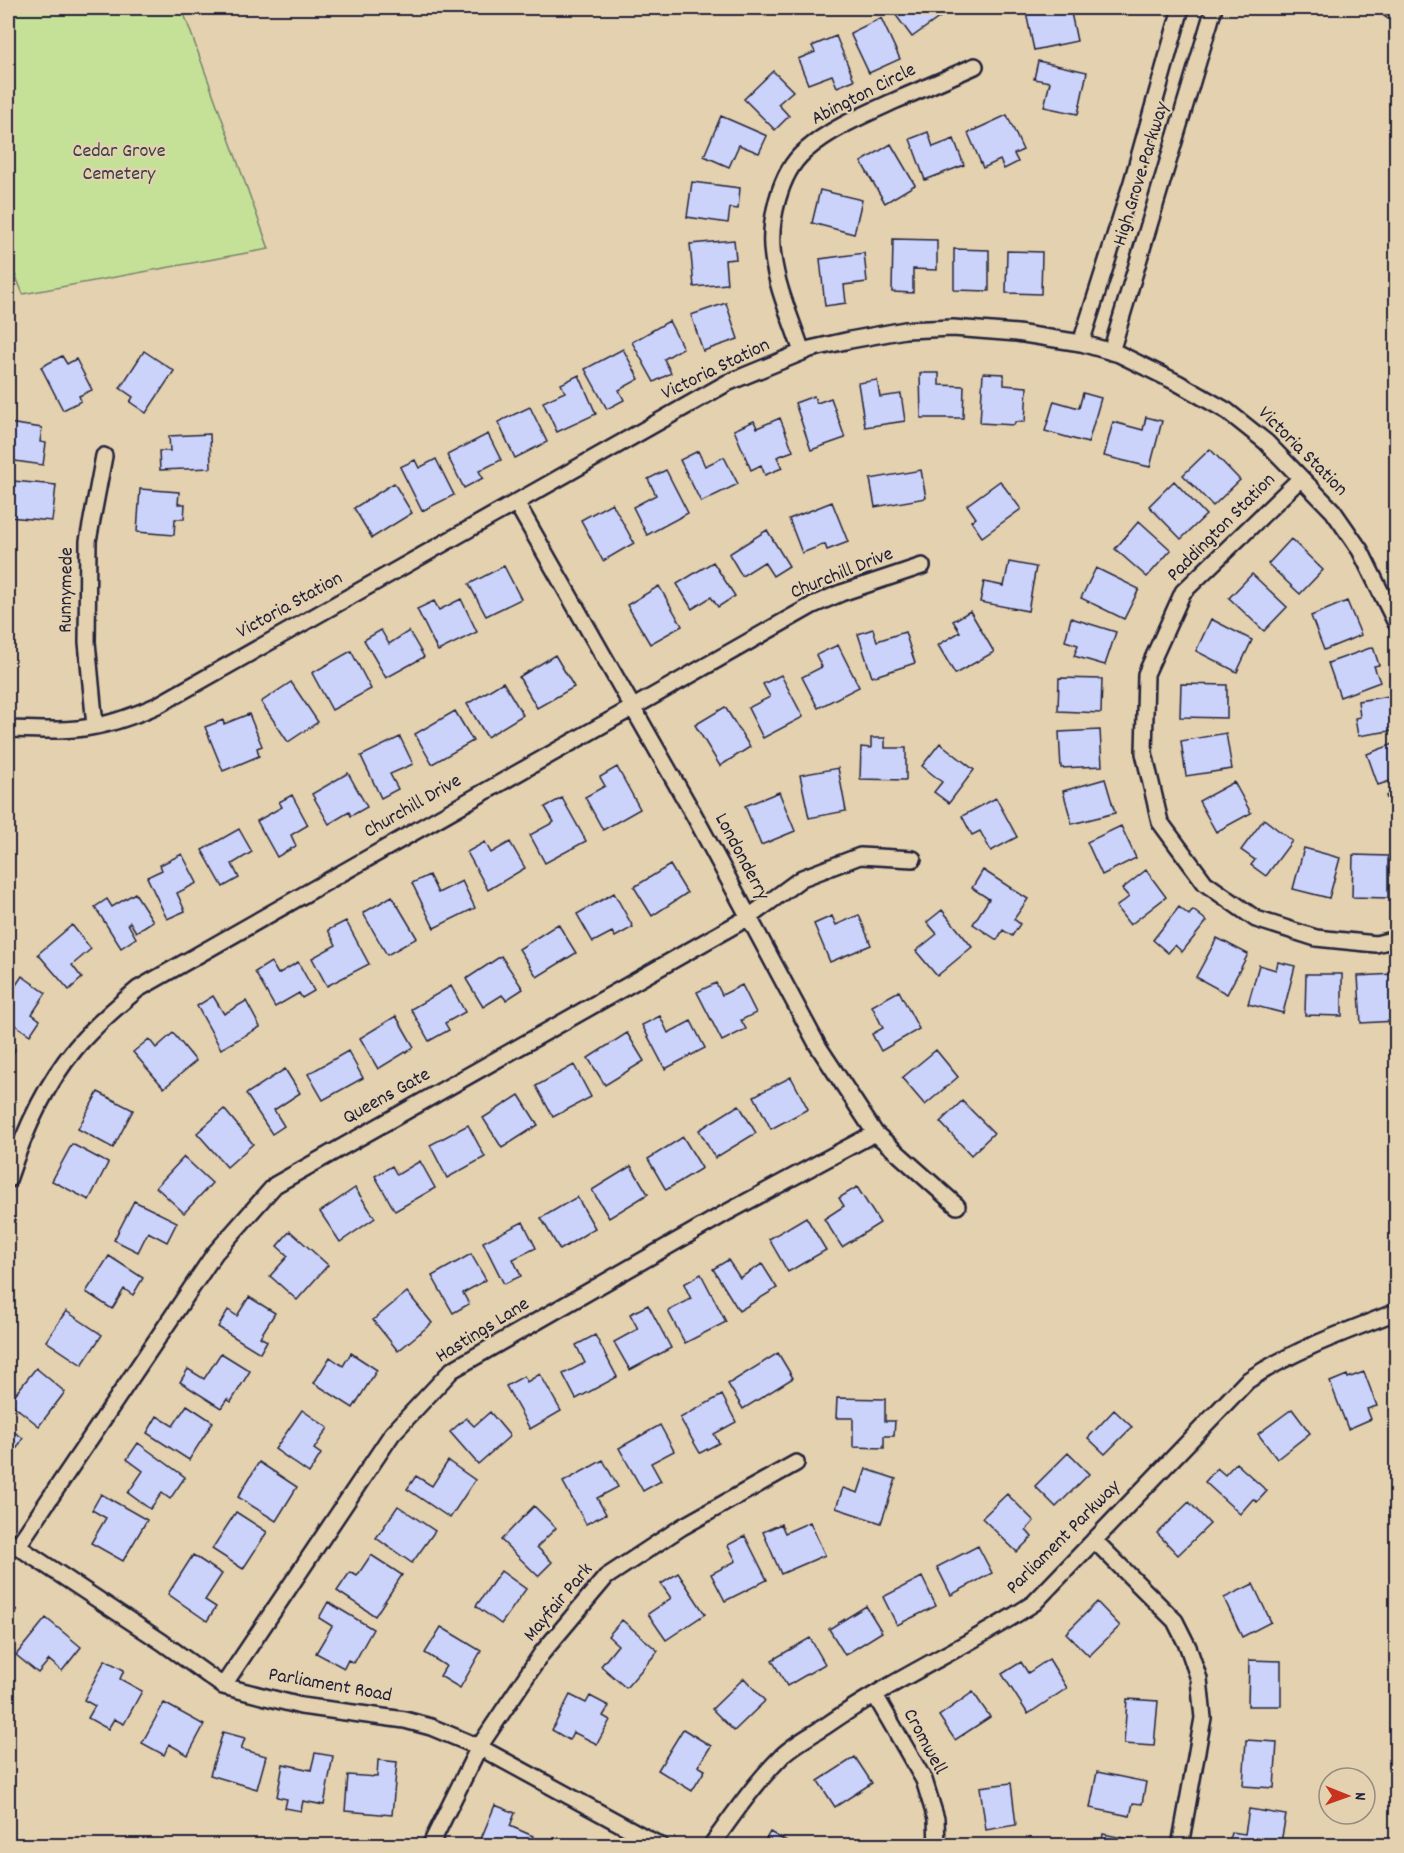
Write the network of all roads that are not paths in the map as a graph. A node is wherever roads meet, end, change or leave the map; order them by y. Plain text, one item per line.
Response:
1 (1181, 8) edge
2 (1214, 8) edge
3 (1392, 8) edge
4 (1396, 9) edge
5 (975, 66) dead end
6 (1081, 343) junction
7 (802, 352) junction
8 (1111, 352) junction
9 (104, 456) dead end
10 (1300, 478) junction
11 (517, 504) junction
12 (921, 566) dead end
13 (1396, 623) edge
14 (632, 707) junction
15 (95, 726) junction
16 (8, 729) edge
17 (914, 859) dead end
18 (749, 917) junction
19 (1396, 939) edge
20 (875, 1133) junction
21 (8, 1180) edge
22 (957, 1206) dead end
23 (1396, 1312) edge
24 (796, 1462) dead end
25 (1094, 1540) junction
26 (12, 1544) edge
27 (223, 1686) junction
28 (875, 1695) junction
29 (479, 1747) junction
30 (430, 1845) edge
31 (661, 1845) edge
32 (711, 1845) edge
33 (937, 1845) edge
34 (1180, 1845) edge

1 - 6 street, High Grove Parkway
2 - 8 street, High Grove Parkway
3 - 4 street
5 - 7 street, Abington Circle
6 - 7 street, Victoria Station
6 - 8 street, Victoria Station
7 - 11 street, Victoria Station
8 - 10 street, Victoria Station
9 - 15 street, Runnymede
10 - 13 street, Victoria Station
10 - 19 street, Paddington Station
11 - 14 street, Londonderry
11 - 15 street, Victoria Station
12 - 14 street, Churchill Drive
14 - 18 street, Londonderry
14 - 21 street, Churchill Drive
15 - 16 street, Victoria Station
17 - 18 street, Queens Gate
18 - 20 street, Londonderry
18 - 26 street, Queens Gate
20 - 22 street, Londonderry
20 - 27 street, Hastings Lane
23 - 25 street, Parliament Parkway
24 - 29 street, Mayfair Park
25 - 28 street, Parliament Parkway
25 - 34 street
26 - 27 street, Parliament Road
27 - 29 street, Parliament Road
28 - 32 street, Parliament Parkway
28 - 33 street, Cromwell
29 - 30 street, Mayfair Park
29 - 31 street, Parliament Road

